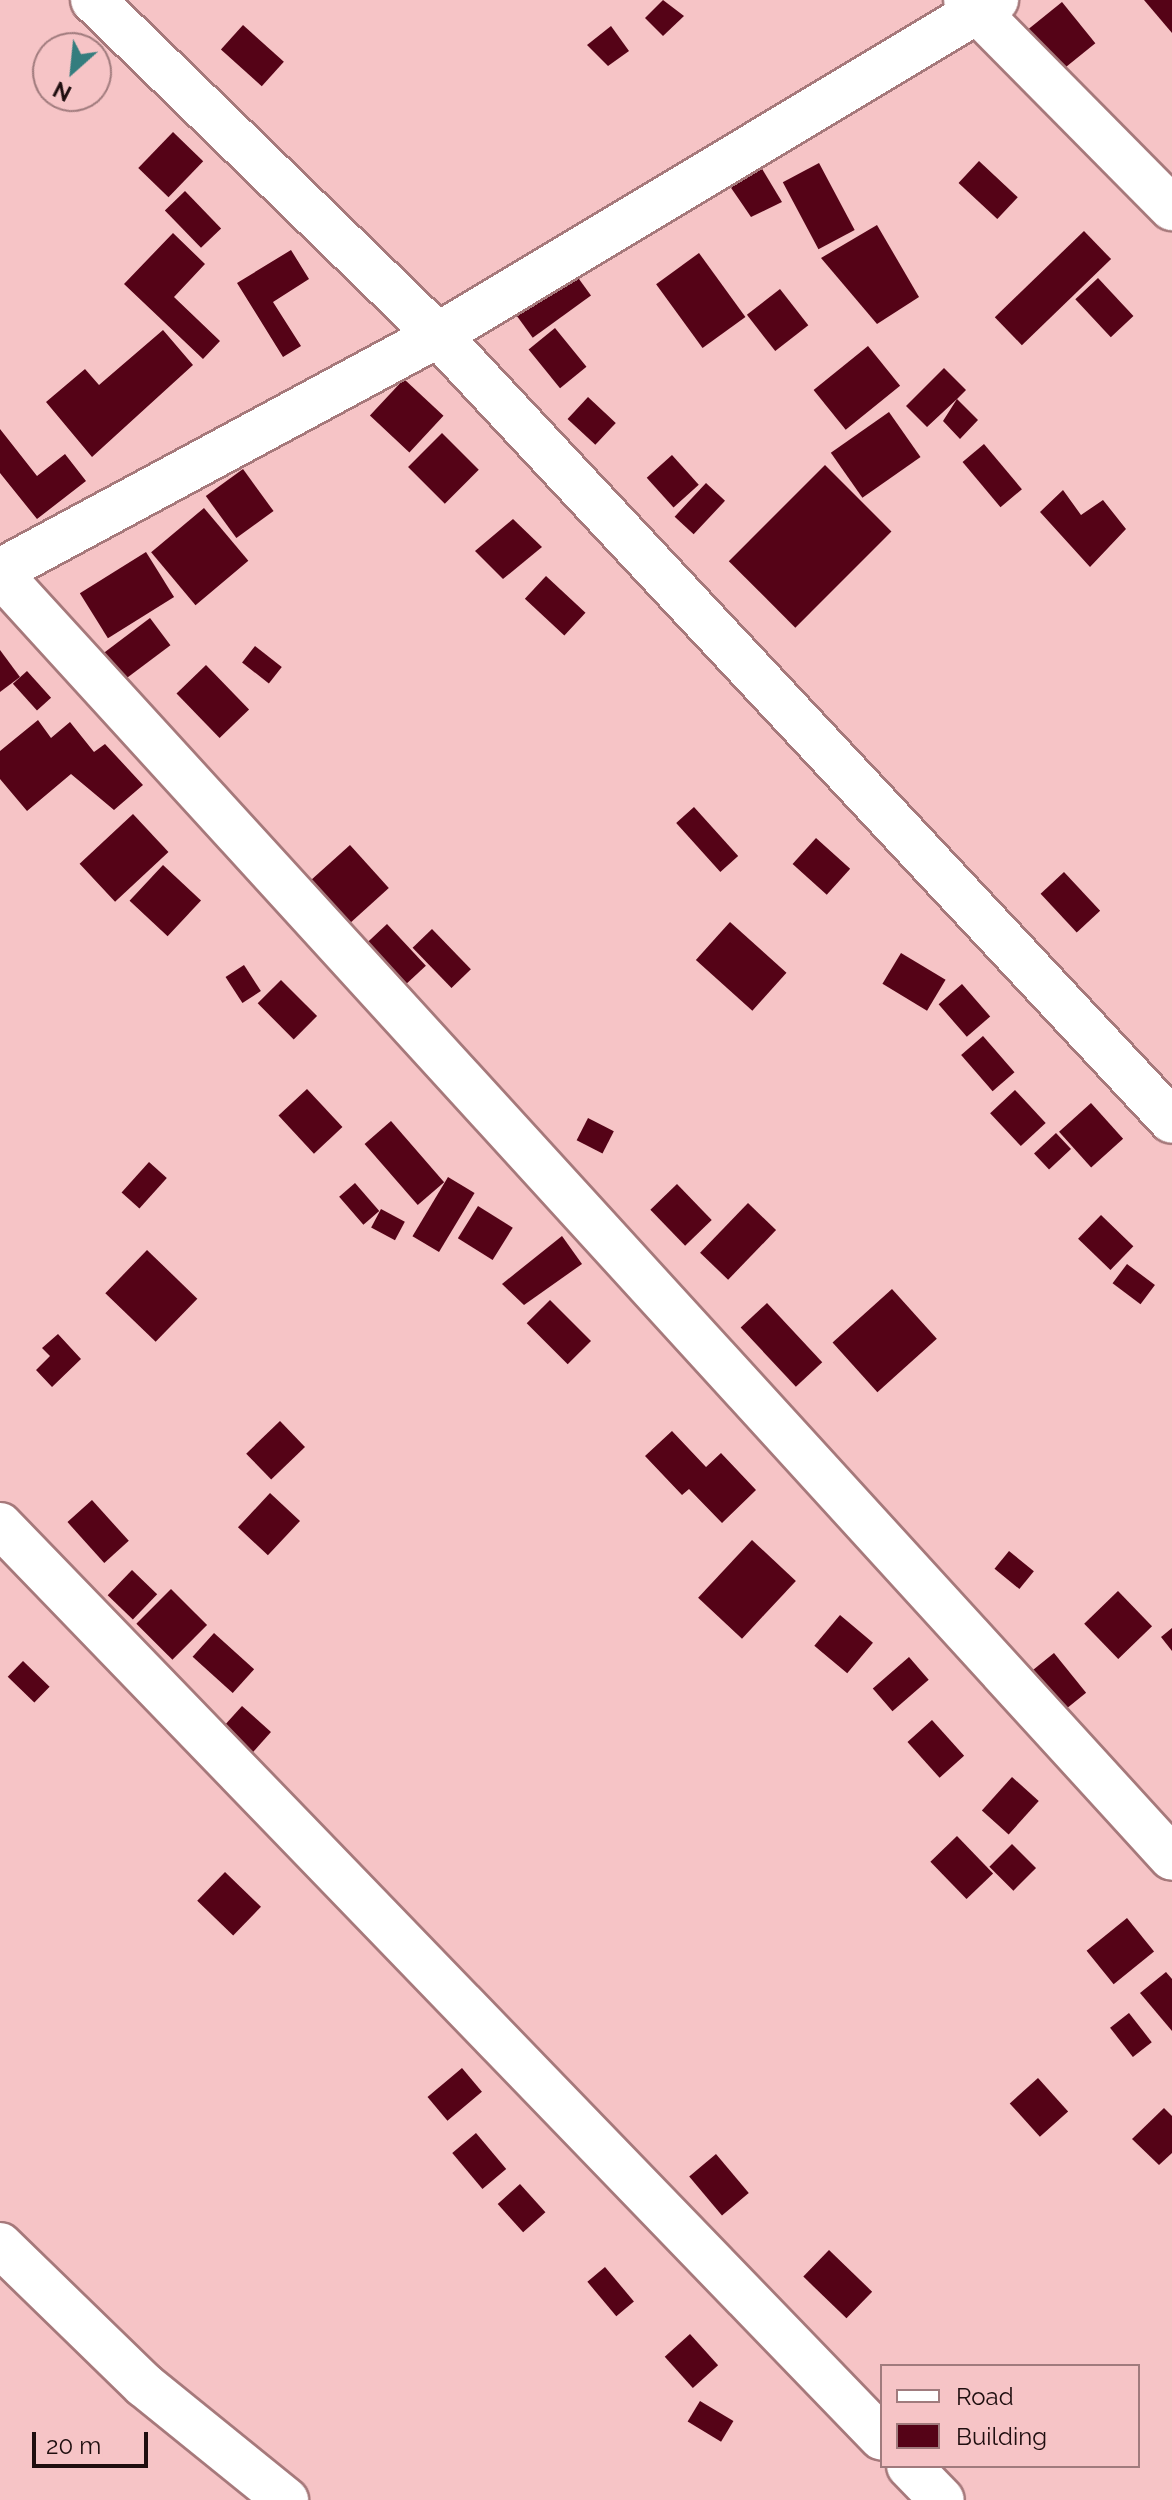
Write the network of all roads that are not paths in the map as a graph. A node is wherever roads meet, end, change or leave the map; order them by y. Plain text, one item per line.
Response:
1 (93, 0) edge
2 (980, 4) edge
3 (1172, 208) edge
4 (438, 335) junction
5 (0, 573) edge
6 (1172, 1121) edge
7 (0, 1525) edge
8 (1172, 1858) edge
9 (0, 2245) edge
10 (880, 2436) edge
11 (911, 2468) edge
12 (286, 2500) edge
13 (942, 2500) edge

1 - 4 street
2 - 3 street
2 - 4 street
4 - 5 street
4 - 6 street
5 - 8 street
7 - 10 street
9 - 12 street
11 - 13 street

